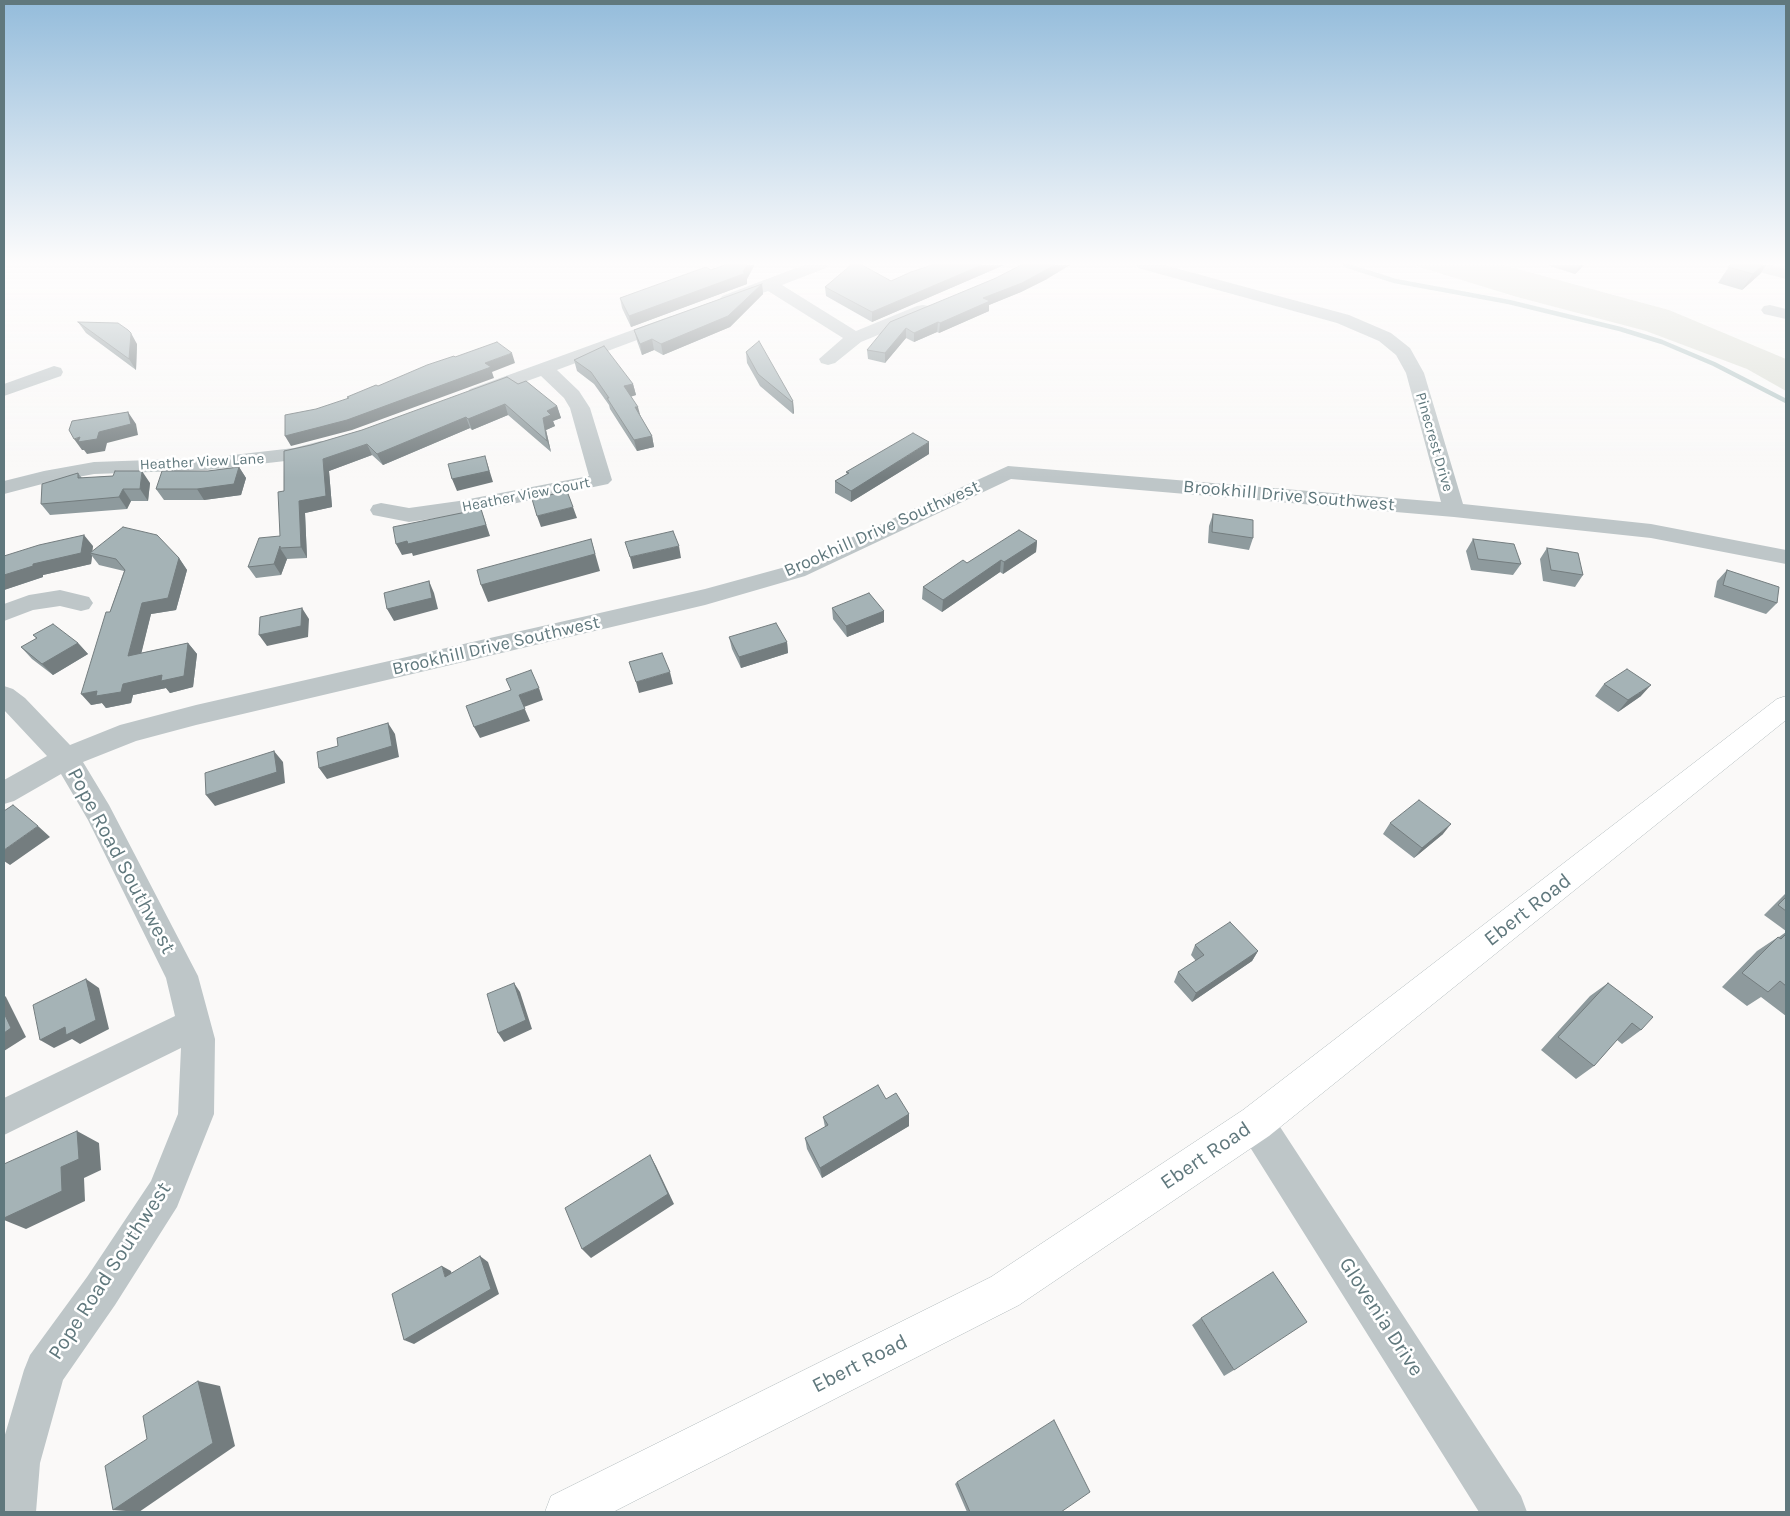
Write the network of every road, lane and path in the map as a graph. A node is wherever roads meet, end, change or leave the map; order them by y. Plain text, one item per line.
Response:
1 (631, 336) edge
2 (851, 336) edge
3 (860, 336) edge
4 (1382, 336) edge
5 (855, 338) junction
6 (828, 359) dead end
7 (544, 368) junction
8 (54, 372) dead end
9 (4, 390) edge
10 (461, 399) edge
11 (343, 441) edge
12 (4, 488) edge
13 (382, 510) dead end
14 (1454, 510) junction
15 (1786, 557) edge
16 (81, 602) dead end
17 (4, 613) edge
18 (4, 696) edge
19 (1786, 706) edge
20 (66, 758) junction
21 (4, 793) edge
22 (194, 1024) junction
23 (4, 1118) edge
24 (1256, 1123) junction
25 (14, 1512) edge
26 (566, 1512) edge
27 (1505, 1512) edge

1 - 7 street
2 - 5 street
3 - 5 street
4 - 14 street, Pinecrest Drive
5 - 6 street
7 - 10 street
7 - 13 street, Heather View Court
8 - 9 street
11 - 12 street, Heather View Lane
14 - 15 street, Brookhill Drive Southwest
14 - 20 street, Brookhill Drive Southwest
16 - 17 street
18 - 20 street, Pope Road Southwest
19 - 24 main road, Ebert Road
20 - 21 street, Brookhill Drive Southwest
20 - 22 street, Pope Road Southwest
22 - 23 street
22 - 25 street, Pope Road Southwest
24 - 26 main road, Ebert Road
24 - 27 street, Glovenia Drive

